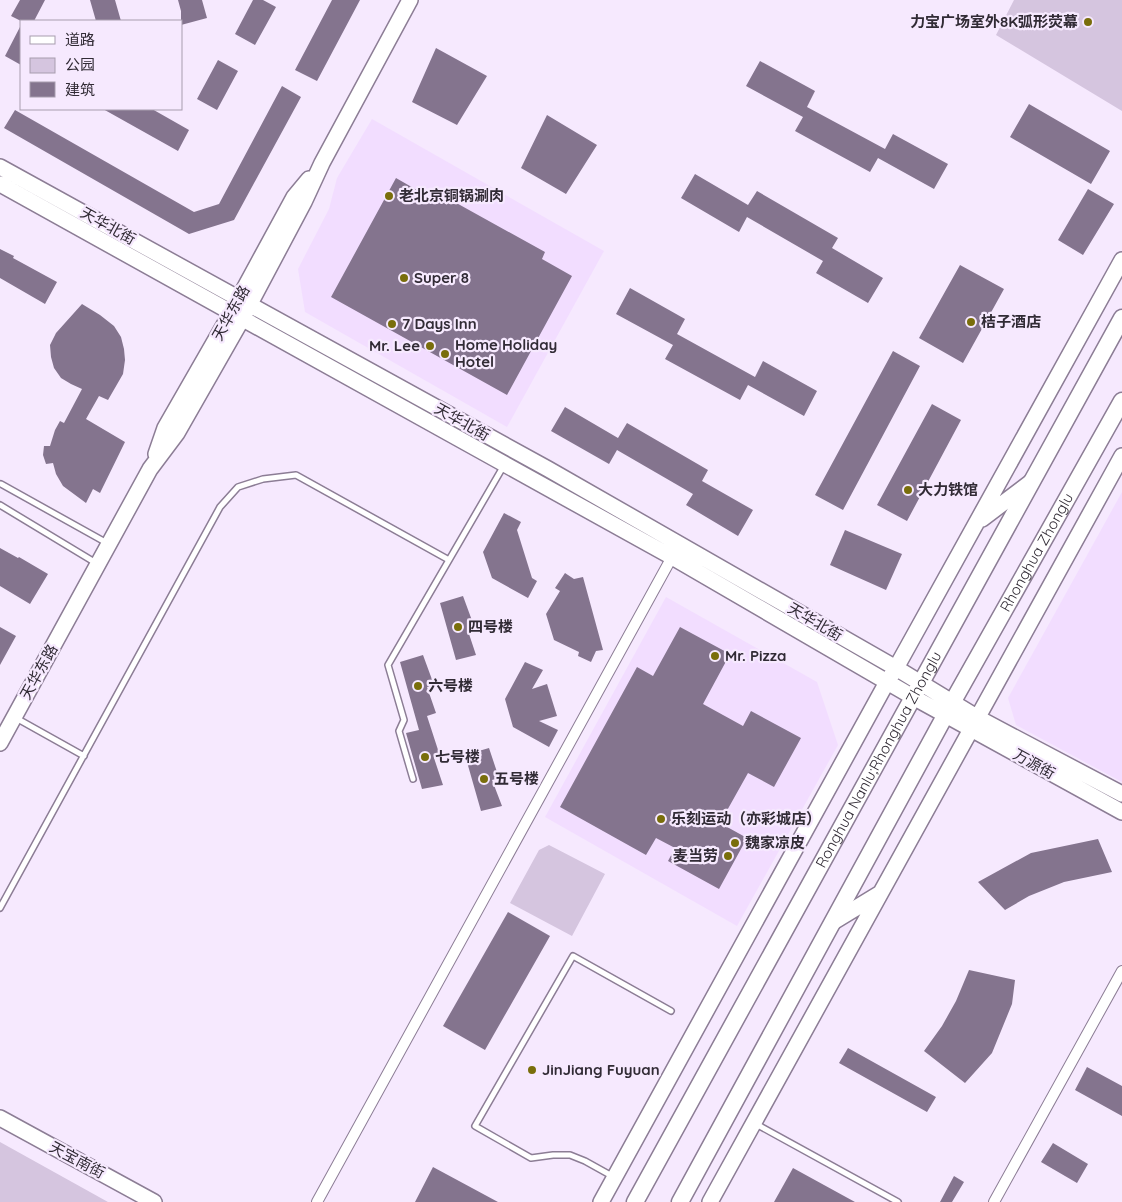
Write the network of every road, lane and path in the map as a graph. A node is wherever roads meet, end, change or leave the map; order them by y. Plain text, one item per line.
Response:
1 (410, 0) edge
2 (0, 167) edge
3 (0, 184) edge
4 (1122, 260) edge
5 (244, 302) junction
6 (237, 316) junction
7 (1122, 318) edge
8 (1122, 401) edge
9 (1122, 456) edge
10 (505, 464) junction
11 (1032, 481) junction
12 (0, 484) edge
13 (0, 505) edge
14 (976, 524) junction
15 (110, 544) junction
16 (672, 557) junction
17 (449, 560) junction
18 (98, 564) junction
19 (896, 668) junction
20 (887, 682) junction
21 (917, 690) junction
22 (949, 709) junction
23 (14, 717) junction
24 (974, 723) junction
25 (0, 743) edge
26 (84, 756) junction
27 (413, 779) dead end
28 (1122, 794) edge
29 (1122, 812) edge
30 (880, 893) junction
31 (0, 908) edge
32 (833, 922) junction
33 (1122, 971) edge
34 (671, 1011) dead end
35 (0, 1118) edge
36 (754, 1123) junction
37 (615, 1178) junction
38 (635, 1201) edge
39 (154, 1202) edge
40 (317, 1202) edge
41 (601, 1202) edge
42 (680, 1202) edge
43 (710, 1202) edge
44 (898, 1202) edge
45 (994, 1202) edge

1 - 5 street, 天华东路
2 - 5 street, 天华北街
3 - 6 street, 天华北街
4 - 14 street
5 - 6 street, 天华东路
5 - 19 street, 天华北街
6 - 10 street, 天华北街
6 - 15 street, 天华东路
7 - 11 main road, Ronghua Nanlu;Rhonghua Zhonglu
8 - 22 main road, Rhonghua Zhonglu
9 - 24 street
10 - 16 street, 天华北街
10 - 17 lane
11 - 14 street
11 - 21 main road, Ronghua Nanlu;Rhonghua Zhonglu
12 - 15 lane
13 - 18 lane
14 - 19 street
15 - 18 street, 天华东路
16 - 20 street, 天华北街
16 - 40 street
17 - 26 lane
17 - 27 lane
18 - 23 street, 天华东路
19 - 20 street
19 - 21 street, 天华北街
20 - 21 street, 天华北街
20 - 37 street
21 - 22 street, 万源街
21 - 38 main road, Ronghua Nanlu;Rhonghua Zhonglu
22 - 24 street, 万源街
22 - 32 main road
23 - 25 street, 天华东路
23 - 26 lane
24 - 28 street, 万源街
24 - 29 street, 万源街
24 - 30 street
26 - 31 lane
30 - 32 street
30 - 36 street
32 - 42 main road
33 - 45 street
34 - 37 lane
35 - 39 street, 天宝南街
36 - 43 street
36 - 44 lane
37 - 41 street

